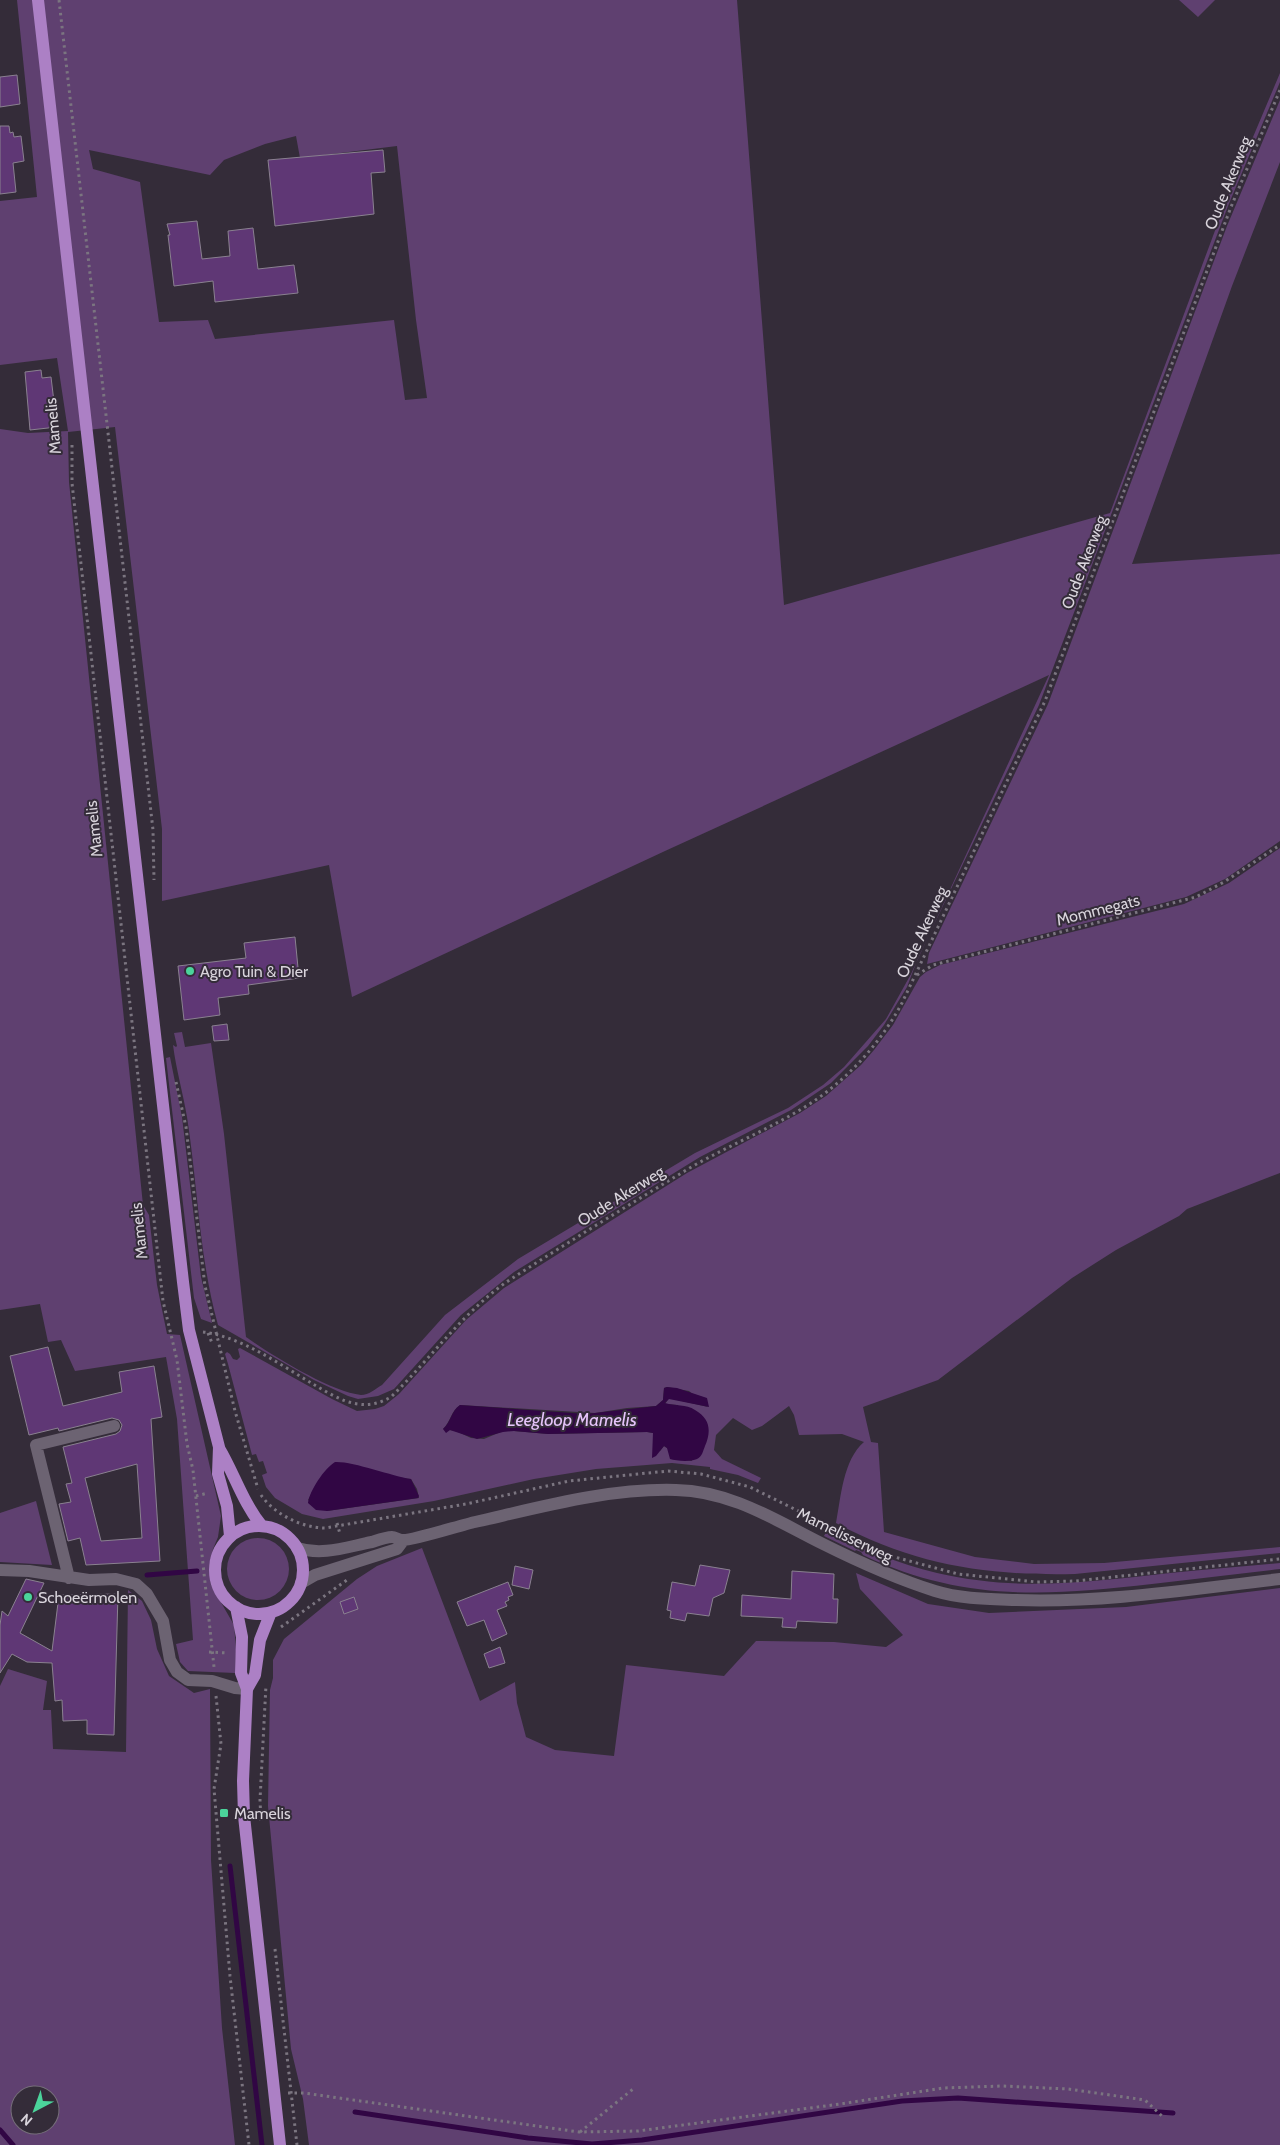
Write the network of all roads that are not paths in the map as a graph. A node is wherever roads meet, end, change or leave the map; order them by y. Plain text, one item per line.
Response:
1 (38, 0) edge
2 (114, 1426) dead end
3 (219, 1447) junction
4 (262, 1526) junction
5 (230, 1536) junction
6 (403, 1541) junction
7 (297, 1548) junction
8 (0, 1570) edge
9 (68, 1578) junction
10 (1280, 1579) edge
11 (301, 1583) junction
12 (236, 1607) junction
13 (271, 1612) junction
14 (247, 1689) junction
15 (280, 2145) edge

1 - 3 main road, Mamelis
2 - 9 street
3 - 4 main road, Mamelis
3 - 5 main road, Mamelis
4 - 5 main road
4 - 7 main road
5 - 12 main road
6 - 7 street, Mamelisserweg
6 - 10 street, Mamelisserweg
6 - 11 street, Mamelisserweg
7 - 11 main road
8 - 9 street
9 - 14 street
11 - 13 main road
12 - 13 main road
12 - 14 main road
13 - 14 main road
14 - 15 main road

